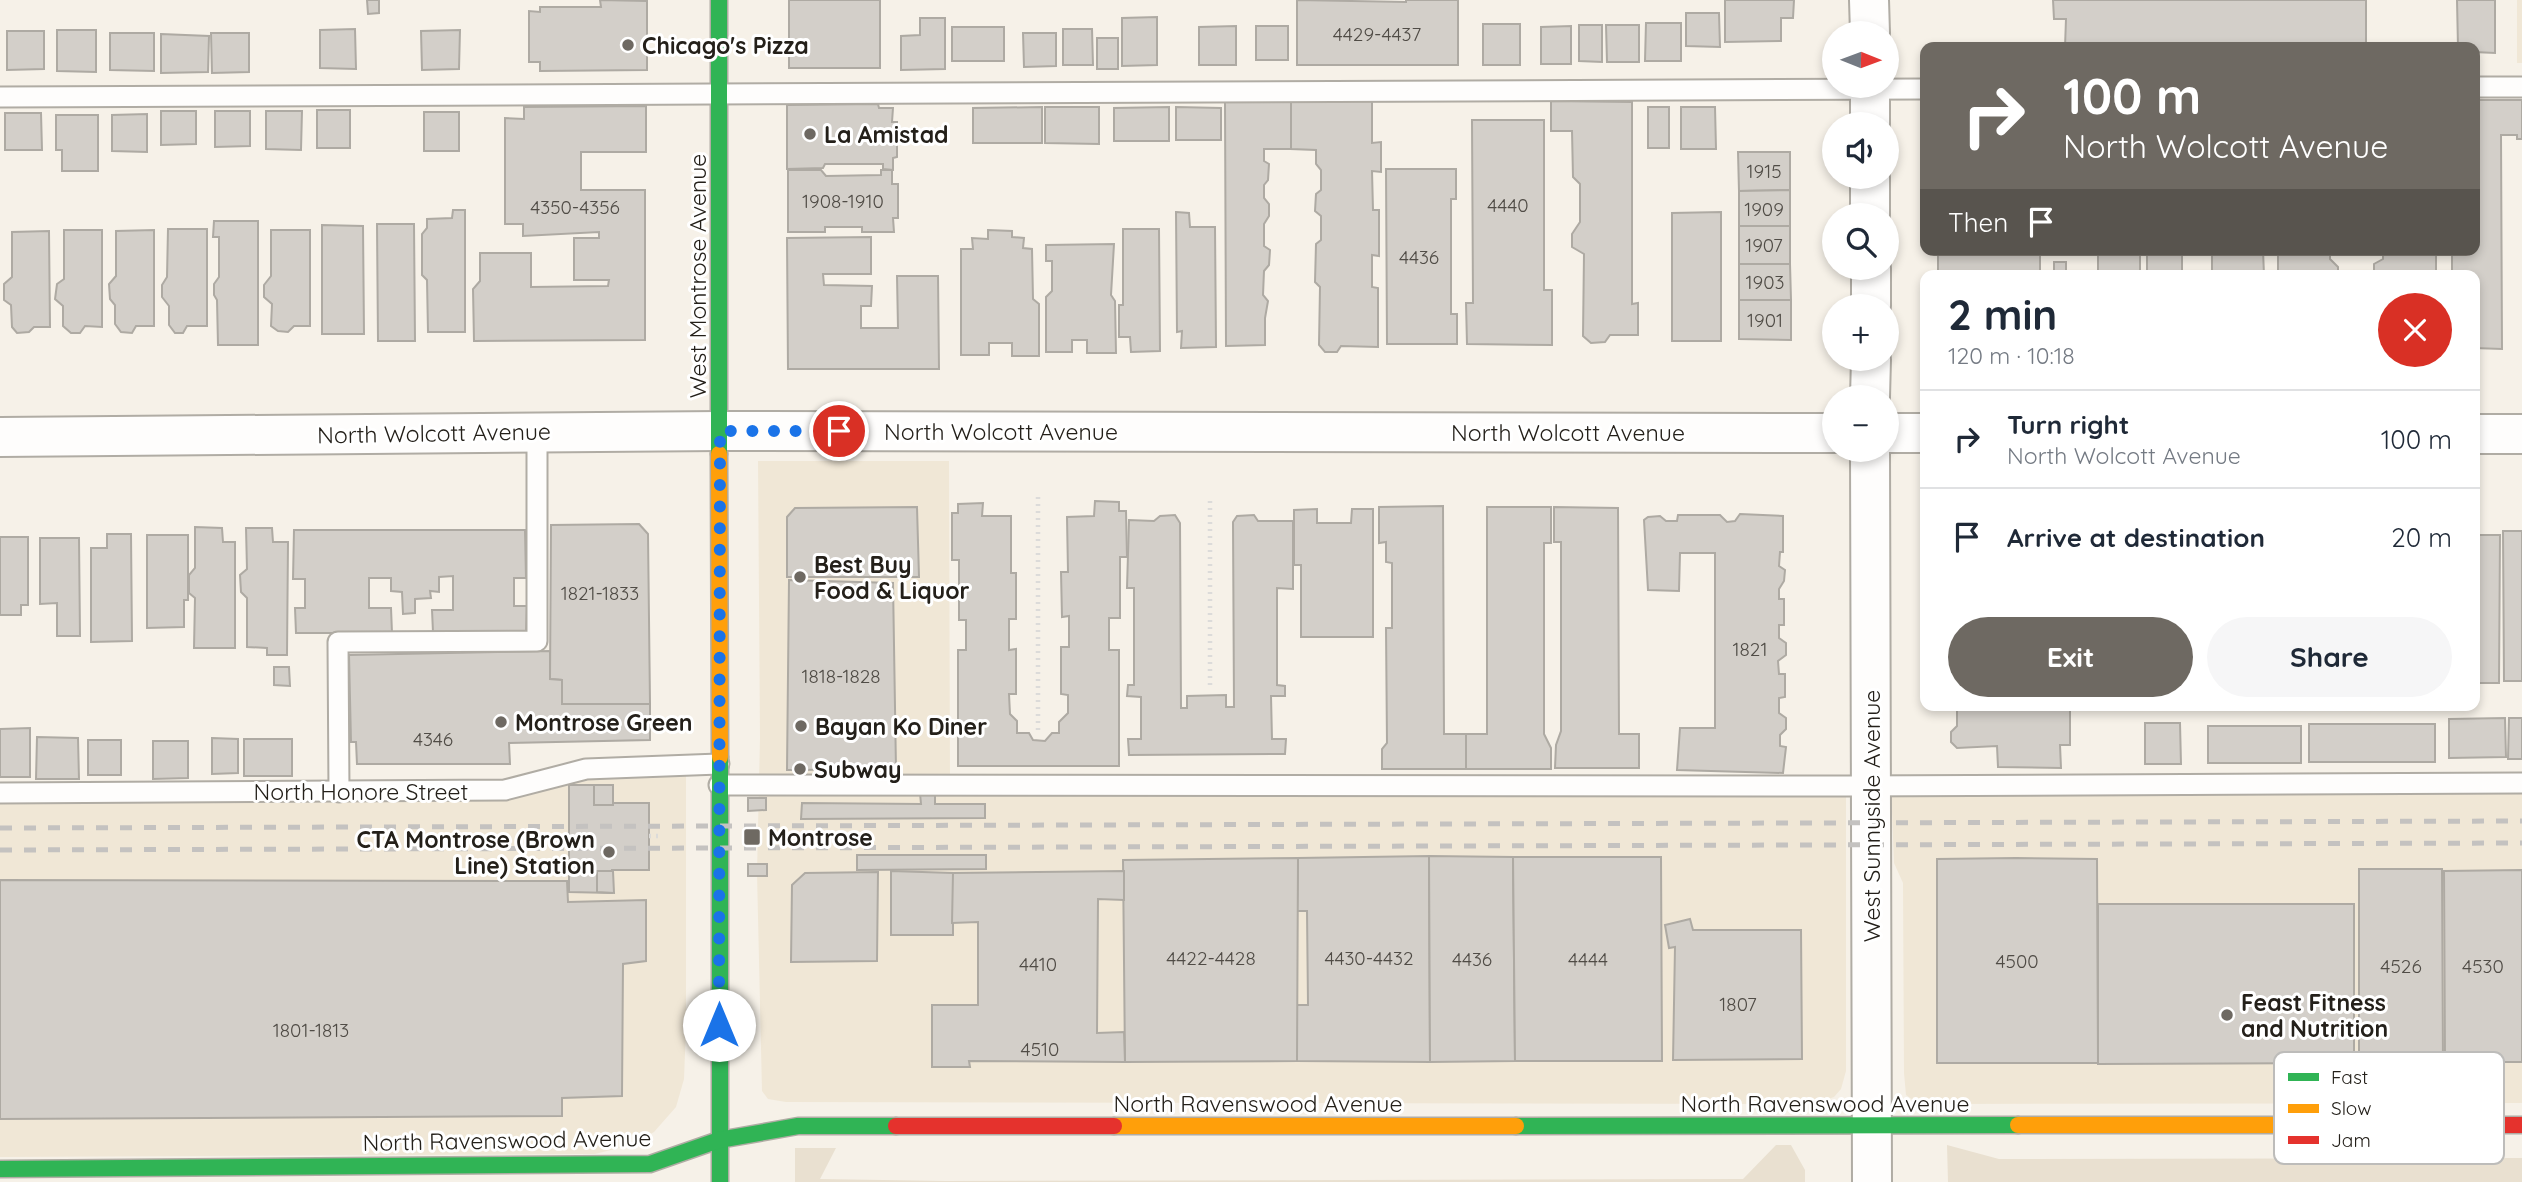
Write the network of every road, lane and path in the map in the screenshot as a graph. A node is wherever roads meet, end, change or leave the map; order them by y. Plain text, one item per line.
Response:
1 (719, 0) edge
2 (1869, 0) edge
3 (1870, 21) edge
4 (2522, 87) edge
5 (2480, 88) edge
6 (1920, 90) edge
7 (719, 94) junction
8 (0, 97) edge
9 (1870, 100) edge
10 (720, 431) junction
11 (537, 432) junction
12 (1822, 433) edge
13 (1899, 433) edge
14 (1920, 433) edge
15 (2480, 433) edge
16 (2522, 434) edge
17 (0, 437) edge
18 (1870, 462) edge
19 (1038, 497) dead end
20 (1210, 497) dead end
21 (1210, 685) dead end
22 (1038, 730) dead end
23 (719, 764) junction
24 (2522, 783) edge
25 (719, 785) junction
26 (1870, 786) junction
27 (339, 792) junction
28 (0, 793) edge
29 (649, 836) dead end
30 (661, 836) dead end
31 (2274, 1125) edge
32 (2504, 1125) edge
33 (2522, 1125) edge
34 (1872, 1126) junction
35 (719, 1140) junction
36 (0, 1169) edge
37 (720, 1182) edge
38 (1871, 1182) edge

1 - 7 street, West Montrose Avenue
2 - 3 street
4 - 5 lane
6 - 9 lane
7 - 8 lane
7 - 9 lane
7 - 10 street, West Montrose Avenue
10 - 11 street, North Wolcott Avenue
10 - 12 street, North Wolcott Avenue
10 - 23 street, West Montrose Avenue
11 - 17 street, North Wolcott Avenue
11 - 27 lane
13 - 14 street
15 - 16 street
18 - 26 street, West Sunnyside Avenue
19 - 22 path
20 - 21 path
23 - 25 street, West Montrose Avenue
23 - 27 lane, North Honore Street
24 - 26 lane
25 - 26 lane
25 - 35 street, West Montrose Avenue
26 - 34 street, West Sunnyside Avenue
27 - 28 lane, North Honore Street
29 - 30 path
31 - 34 street, North Ravenswood Avenue
32 - 33 street, North Ravenswood Avenue
34 - 35 street, North Ravenswood Avenue
34 - 38 street, West Sunnyside Avenue
35 - 36 street, North Ravenswood Avenue
35 - 37 street, West Montrose Avenue

